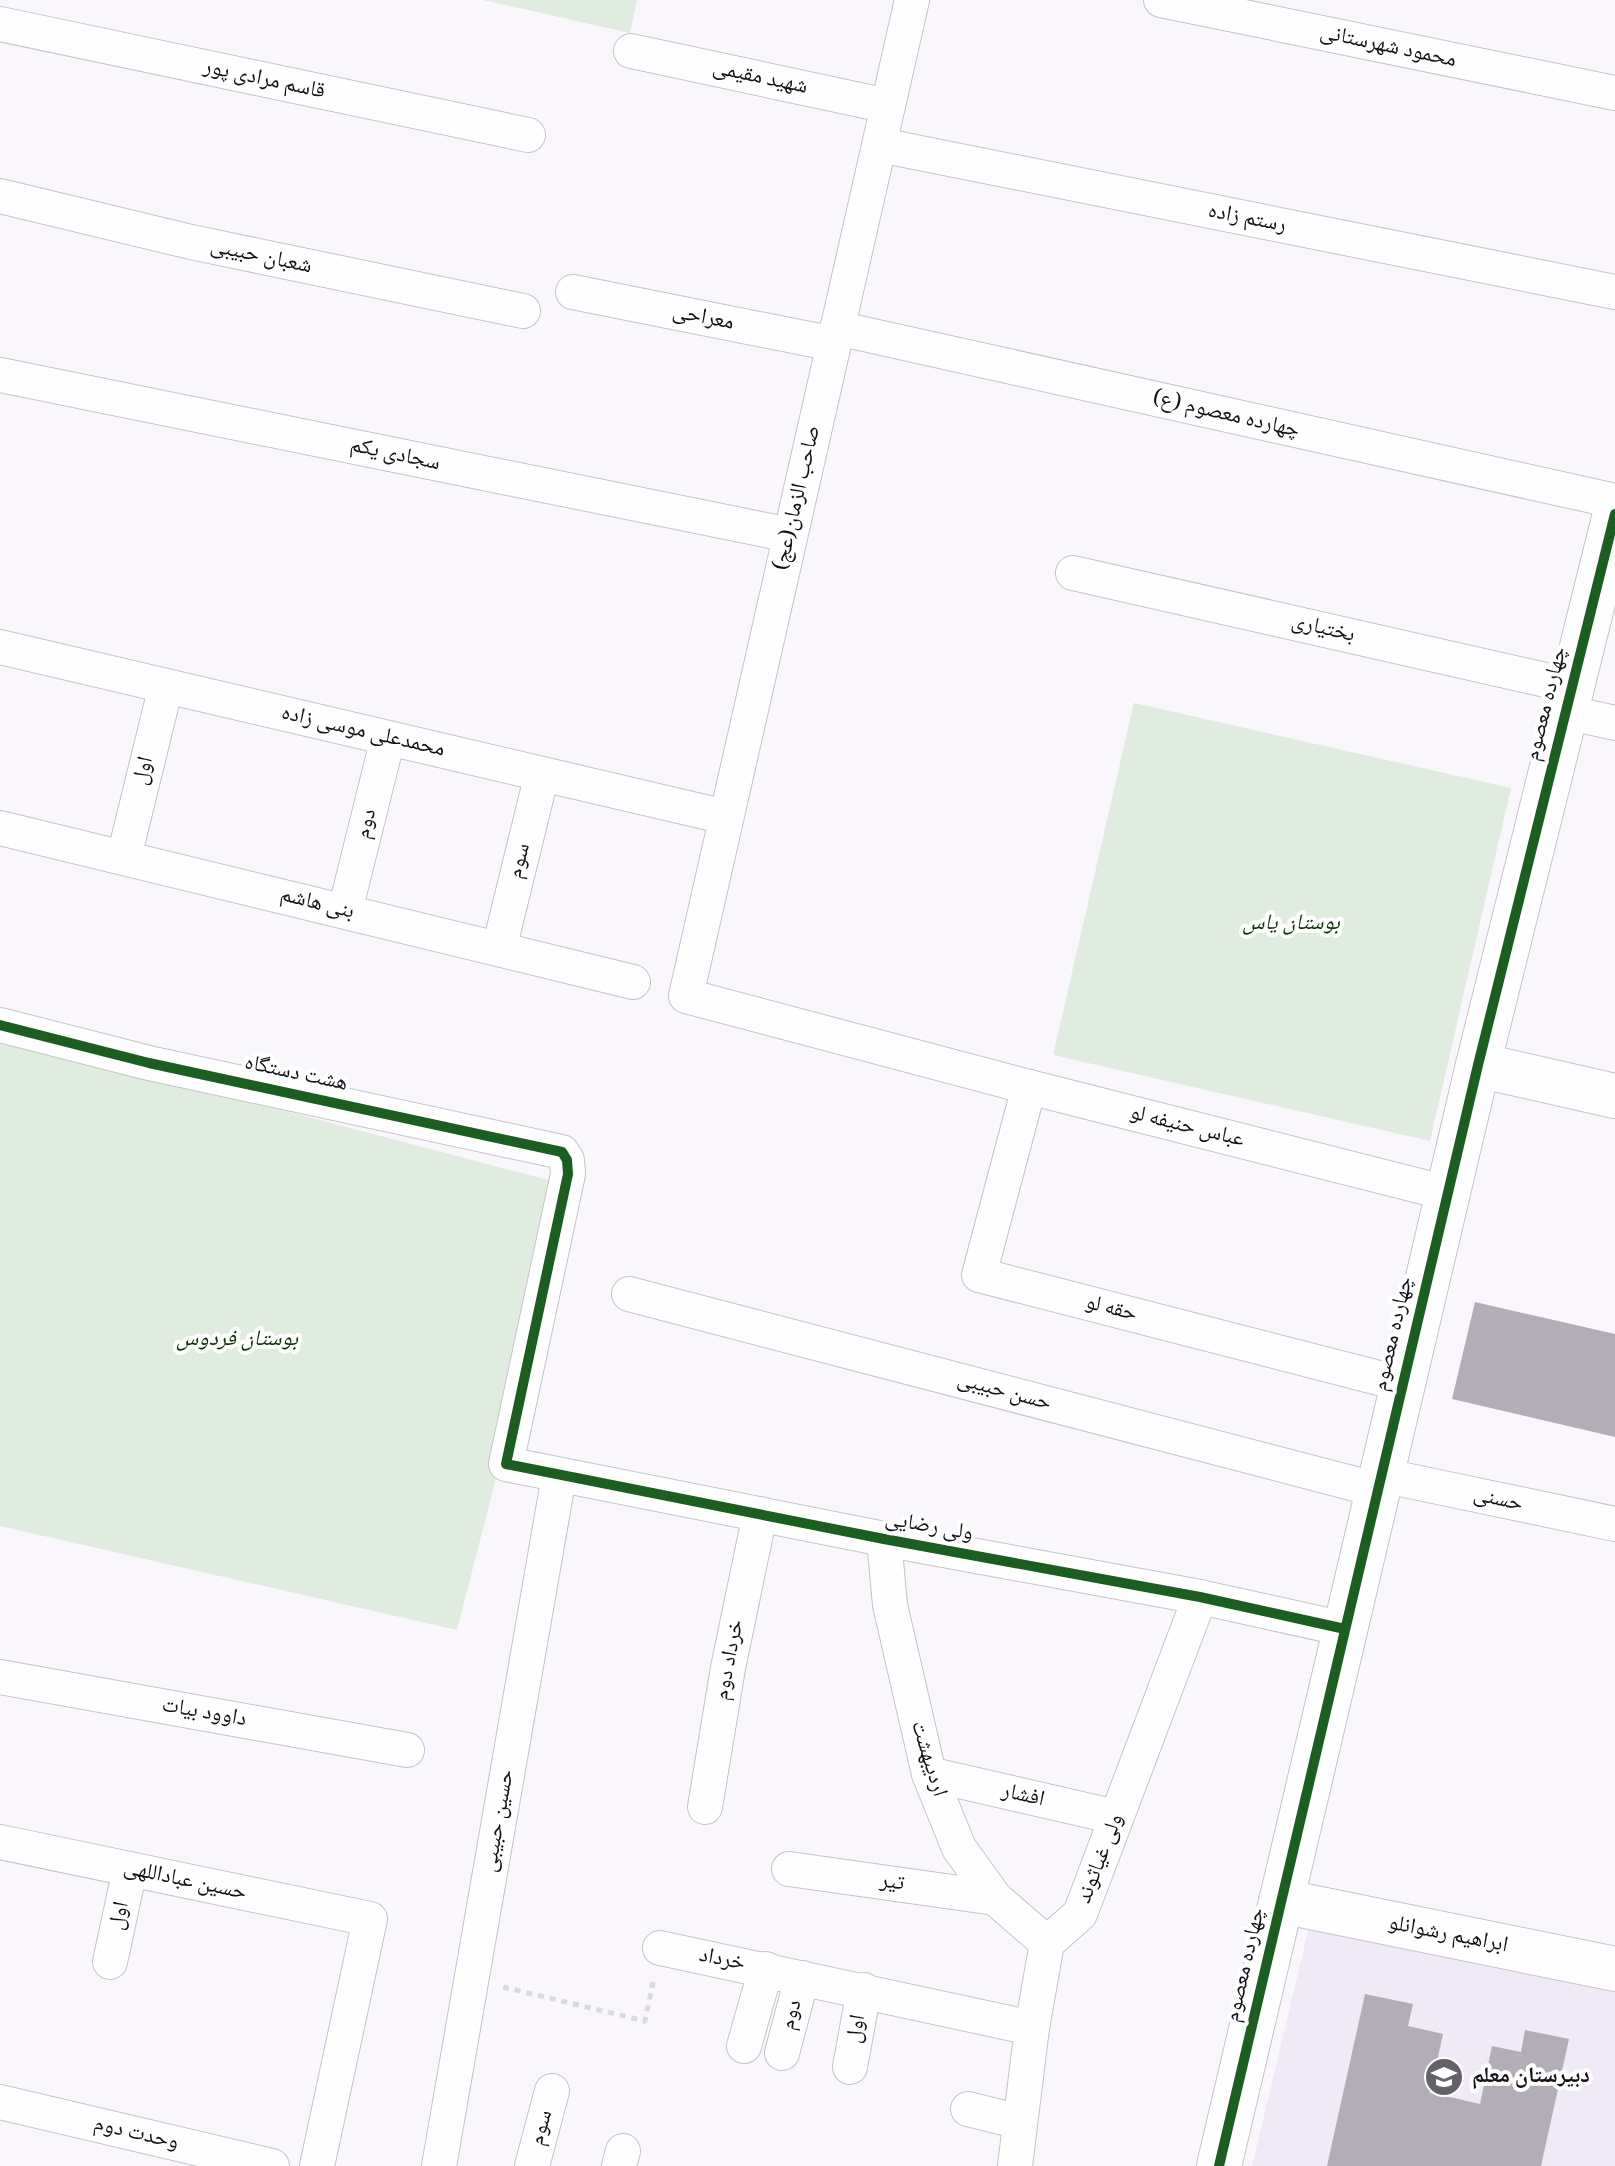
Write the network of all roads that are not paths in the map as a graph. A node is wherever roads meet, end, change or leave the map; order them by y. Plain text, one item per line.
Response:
1 (912, 0) edge
2 (1161, 0) edge
3 (0, 24) edge
4 (631, 51) dead end
5 (1615, 93) edge
6 (888, 106) junction
7 (528, 135) dead end
8 (880, 145) junction
9 (0, 196) edge
10 (573, 292) dead end
11 (1615, 292) edge
12 (523, 311) dead end
13 (835, 336) junction
14 (0, 375) edge
15 (1615, 501) edge
16 (1615, 514) edge
17 (790, 535) junction
18 (1073, 573) dead end
19 (0, 647) edge
20 (166, 686) junction
21 (1569, 699) junction
22 (1615, 723) edge
23 (388, 738) junction
24 (542, 774) junction
25 (726, 817) junction
26 (0, 828) edge
27 (124, 857) junction
28 (345, 911) junction
29 (499, 949) junction
30 (633, 982) dead end
31 (686, 996) joint
32 (0, 1025) edge
33 (1478, 1065) junction
34 (1029, 1087) junction
35 (1615, 1096) edge
36 (1447, 1193) junction
37 (629, 1294) dead end
38 (1402, 1384) junction
39 (506, 1464) joint
40 (559, 1476) junction
41 (1380, 1482) junction
42 (760, 1514) junction
43 (1615, 1524) edge
44 (884, 1539) junction
45 (1200, 1597) junction
46 (1345, 1629) junction
47 (0, 1677) edge
48 (407, 1750) dead end
49 (929, 1774) junction
50 (705, 1807) dead end
51 (1116, 1817) junction
52 (0, 1842) edge
53 (130, 1869) junction
54 (789, 1869) dead end
55 (995, 1898) junction
56 (1281, 1901) junction
57 (1047, 1943) junction
58 (660, 1948) road end
59 (110, 1962) dead end
60 (766, 1969) junction
61 (1615, 1969) edge
62 (802, 1978) junction
63 (864, 1990) junction
64 (1032, 2028) junction
65 (744, 2046) dead end
66 (782, 2053) dead end
67 (850, 2067) dead end
68 (552, 2091) dead end
69 (0, 2102) edge
70 (968, 2109) dead end
71 (1020, 2122) junction
72 (190, 2157) edge
73 (272, 2166) edge
74 (317, 2166) edge
75 (439, 2166) edge
76 (532, 2166) edge
77 (1015, 2166) edge
78 (1219, 2166) edge

1 - 6 street, صاحب الزمان(عج)
2 - 5 street, محمود شهرستانی
3 - 7 street, قاسم مرادی پور
4 - 6 street, شهید مقیمی
6 - 8 street, صاحب الزمان(عج)
8 - 11 street, رستم زاده
8 - 13 street, صاحب الزمان(عج)
9 - 12 street, شعبان حبیبی
10 - 13 street, معراحی
13 - 15 street, چهارده معصوم (ع)
13 - 17 street, صاحب الزمان(عج)
14 - 17 street, سجادی یکم
16 - 21 street, چهارده معصوم
17 - 25 street, صاحب الزمان(عج)
18 - 21 street, بختیاری
19 - 20 street, محمدعلی موسی زاده
20 - 23 street, محمدعلی موسی زاده
20 - 27 street, اول
21 - 22 street, بختیاری
21 - 33 street, چهارده معصوم
23 - 24 street, محمدعلی موسی زاده
23 - 28 street, دوم
24 - 25 street, محمدعلی موسی زاده
24 - 29 street, سوم
25 - 31 street, صاحب الزمان(عج)
26 - 27 street, بنی هاشم
27 - 28 street, بنی هاشم
28 - 29 street, بنی هاشم
29 - 30 street, بنی هاشم
31 - 34 street, عباس حنیفه لو
32 - 39 street, هشت دستگاه
33 - 35 street
33 - 36 street, چهارده معصوم
34 - 36 street, عباس حنیفه لو
34 - 38 street, حقه لو
36 - 38 street, چهارده معصوم
37 - 41 street, حسن حبیبی
38 - 41 street, چهارده معصوم
39 - 40 street, ولی رضایی
40 - 42 street, ولی رضایی
40 - 75 street, حسین حبیبی
41 - 43 street, حسنی
41 - 46 street, چهارده معصوم
42 - 44 street, ولی رضایی
42 - 50 street, خرداد دوم
44 - 45 street, ولی رضایی
44 - 49 street, اردیبهشت
45 - 46 street, ولی رضایی
45 - 51 street, ولی غیاثوند
46 - 56 street, چهارده معصوم
47 - 48 street, داوود بیات
49 - 51 street, افشار
49 - 55 street, اردیبهشت
51 - 57 street, ولی غیاثوند
52 - 53 street, حسین عباداللهی
53 - 59 street, اول
53 - 74 street, حسین عباداللهی
54 - 55 street, تیر
55 - 57 street, اردیبهشت
56 - 61 street, ابراهیم رشوانلو
56 - 78 street, چهارده معصوم
57 - 64 street
58 - 60 street, خرداد
60 - 62 street, خرداد
60 - 65 street
62 - 63 street, خرداد
62 - 66 street, دوم
63 - 64 street, خرداد
63 - 67 street, اول
64 - 71 street
68 - 76 street, سوم
69 - 72 street, وحدت دوم
70 - 71 street
71 - 77 street
72 - 73 street, وحدت دوم

